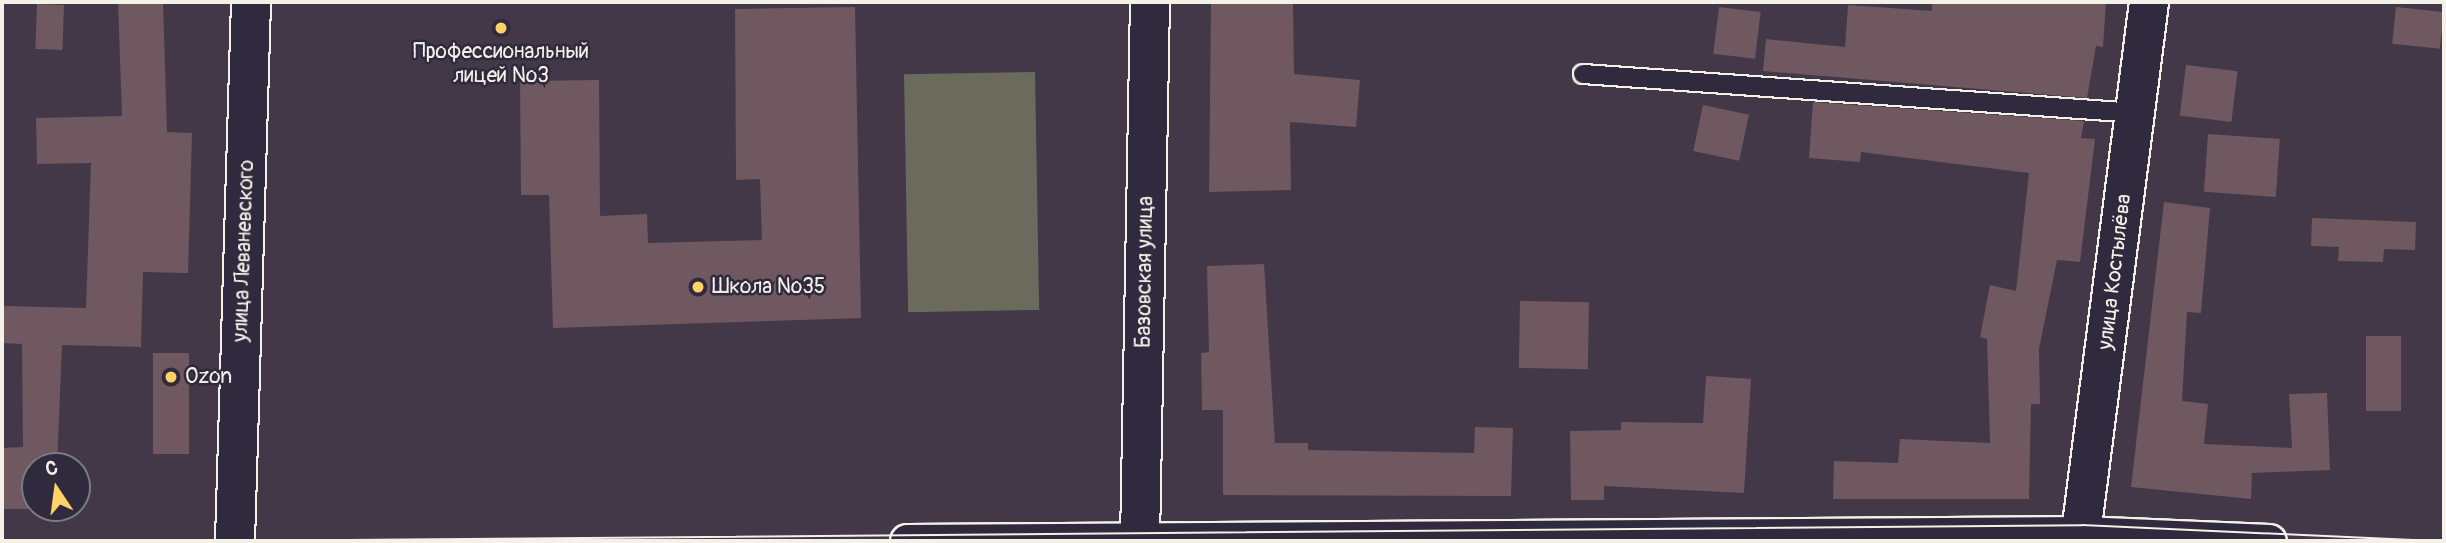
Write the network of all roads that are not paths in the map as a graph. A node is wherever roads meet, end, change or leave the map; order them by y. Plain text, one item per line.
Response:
1 (251, 2) edge
2 (1150, 2) edge
3 (2149, 2) edge
4 (1583, 74) dead end
5 (2136, 113) junction
6 (2081, 537) edge
7 (1140, 540) edge
8 (235, 541) edge
9 (907, 541) edge
10 (2269, 541) edge

1 - 8 street, улица Леваневского
2 - 7 street, Базовская улица
3 - 5 street, улица Костылёва
4 - 5 lane
5 - 6 street, улица Костылёва
6 - 7 street
6 - 10 street
7 - 9 street

